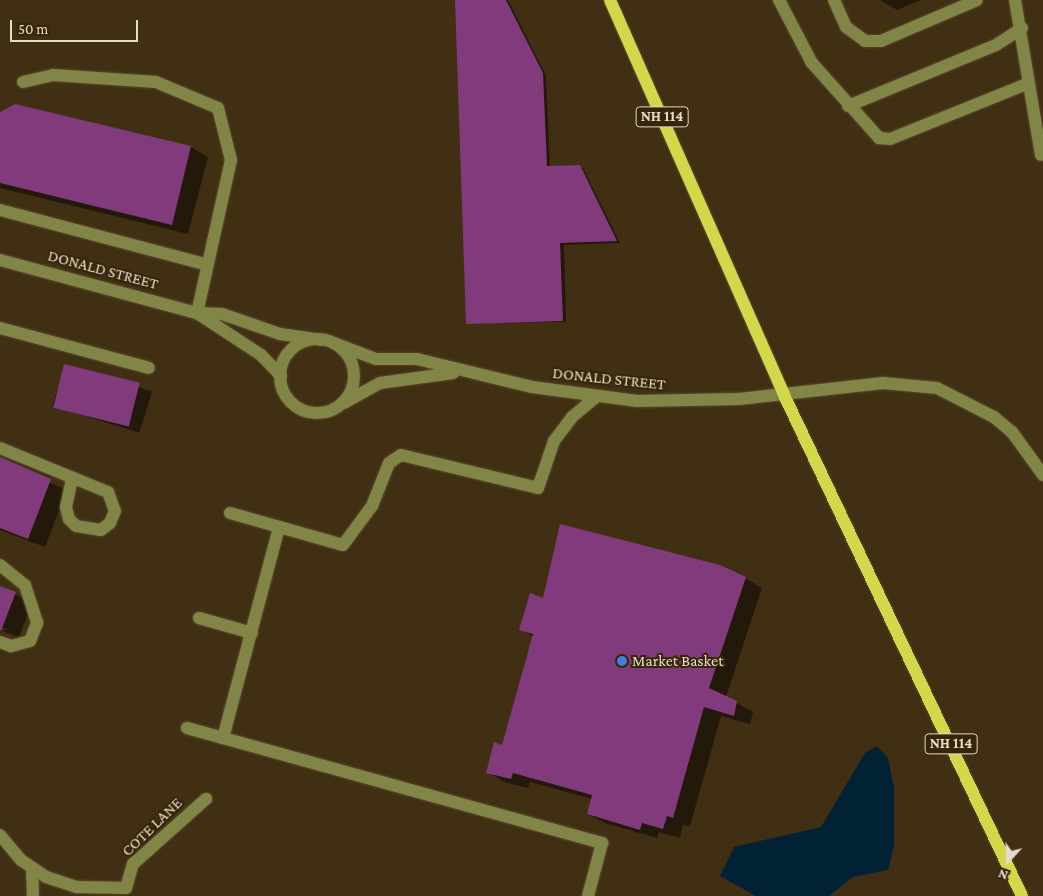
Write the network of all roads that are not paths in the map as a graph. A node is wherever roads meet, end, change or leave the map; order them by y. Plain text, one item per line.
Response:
1 (610, 0) edge
2 (779, 0) edge
3 (834, 0) edge
4 (977, 0) edge
5 (1015, 0) edge
6 (1022, 28) junction
7 (23, 82) dead end
8 (1027, 84) junction
9 (848, 106) junction
10 (1041, 155) dead end
11 (0, 210) edge
12 (0, 260) edge
13 (205, 264) junction
14 (197, 313) junction
15 (0, 328) edge
16 (328, 342) junction
17 (149, 368) dead end
18 (463, 372) junction
19 (281, 376) junction
20 (784, 395) junction
21 (596, 397) junction
22 (341, 405) junction
23 (0, 448) edge
24 (1043, 475) edge
25 (72, 478) junction
26 (230, 513) dead end
27 (279, 527) junction
28 (0, 565) edge
29 (200, 618) dead end
30 (252, 633) junction
31 (0, 642) edge
32 (186, 728) dead end
33 (223, 738) junction
34 (206, 798) dead end
35 (0, 835) edge
36 (32, 868) junction
37 (33, 896) edge
38 (588, 896) edge
39 (1022, 896) edge

1 - 20 main road, NH 114
2 - 9 street
3 - 4 street
5 - 6 street
6 - 8 street
6 - 9 street
7 - 13 street
8 - 9 street
8 - 10 street
11 - 13 street
12 - 14 street, DONALD STREET
13 - 14 street
14 - 16 street, DONALD STREET
14 - 19 street, DONALD STREET
15 - 17 street
16 - 18 street, DONALD STREET
16 - 19 street
16 - 22 street
18 - 21 street, DONALD STREET
18 - 22 street, DONALD STREET
19 - 22 street, DONALD STREET
20 - 21 street, DONALD STREET
20 - 24 street, DONALD STREET
20 - 39 main road, NH 114
21 - 27 street
23 - 25 street
25 - 25 street
26 - 27 street
27 - 30 street
28 - 31 street
29 - 30 street
30 - 33 street
32 - 33 street
33 - 38 street
34 - 36 street, COTE LANE
35 - 36 street, COTE LANE
36 - 37 street

